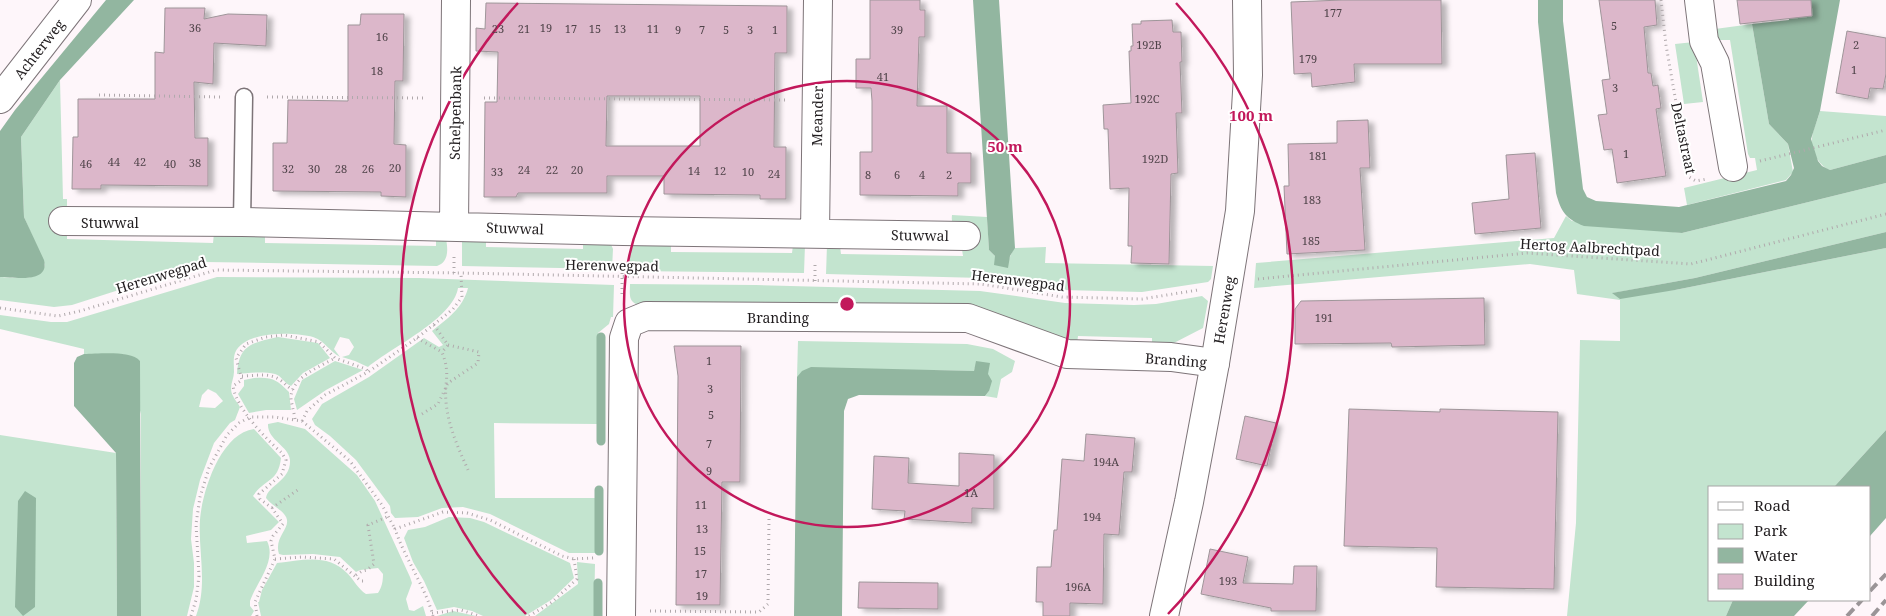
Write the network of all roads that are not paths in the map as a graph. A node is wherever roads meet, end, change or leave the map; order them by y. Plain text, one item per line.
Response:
1 (77, 0) edge
2 (456, 0) edge
3 (818, 0) edge
4 (1247, 0) edge
5 (1699, 0) edge
6 (244, 97) dead end
7 (0, 99) edge
8 (1733, 167) road end
9 (63, 221) dead end
10 (242, 222) junction
11 (454, 226) junction
12 (816, 233) junction
13 (966, 236) dead end
14 (1215, 363) junction
15 (633, 613) edge
16 (1164, 616) edge

1 - 7 street, Achterweg
2 - 11 street, Schelpenbank
3 - 12 street, Meander
4 - 14 street, Herenweg
5 - 8 street
6 - 10 lane
9 - 10 street, Stuwwal
10 - 11 street, Stuwwal
11 - 12 street, Stuwwal
12 - 13 street, Stuwwal
14 - 15 street, Branding
14 - 16 street, Herenweg

